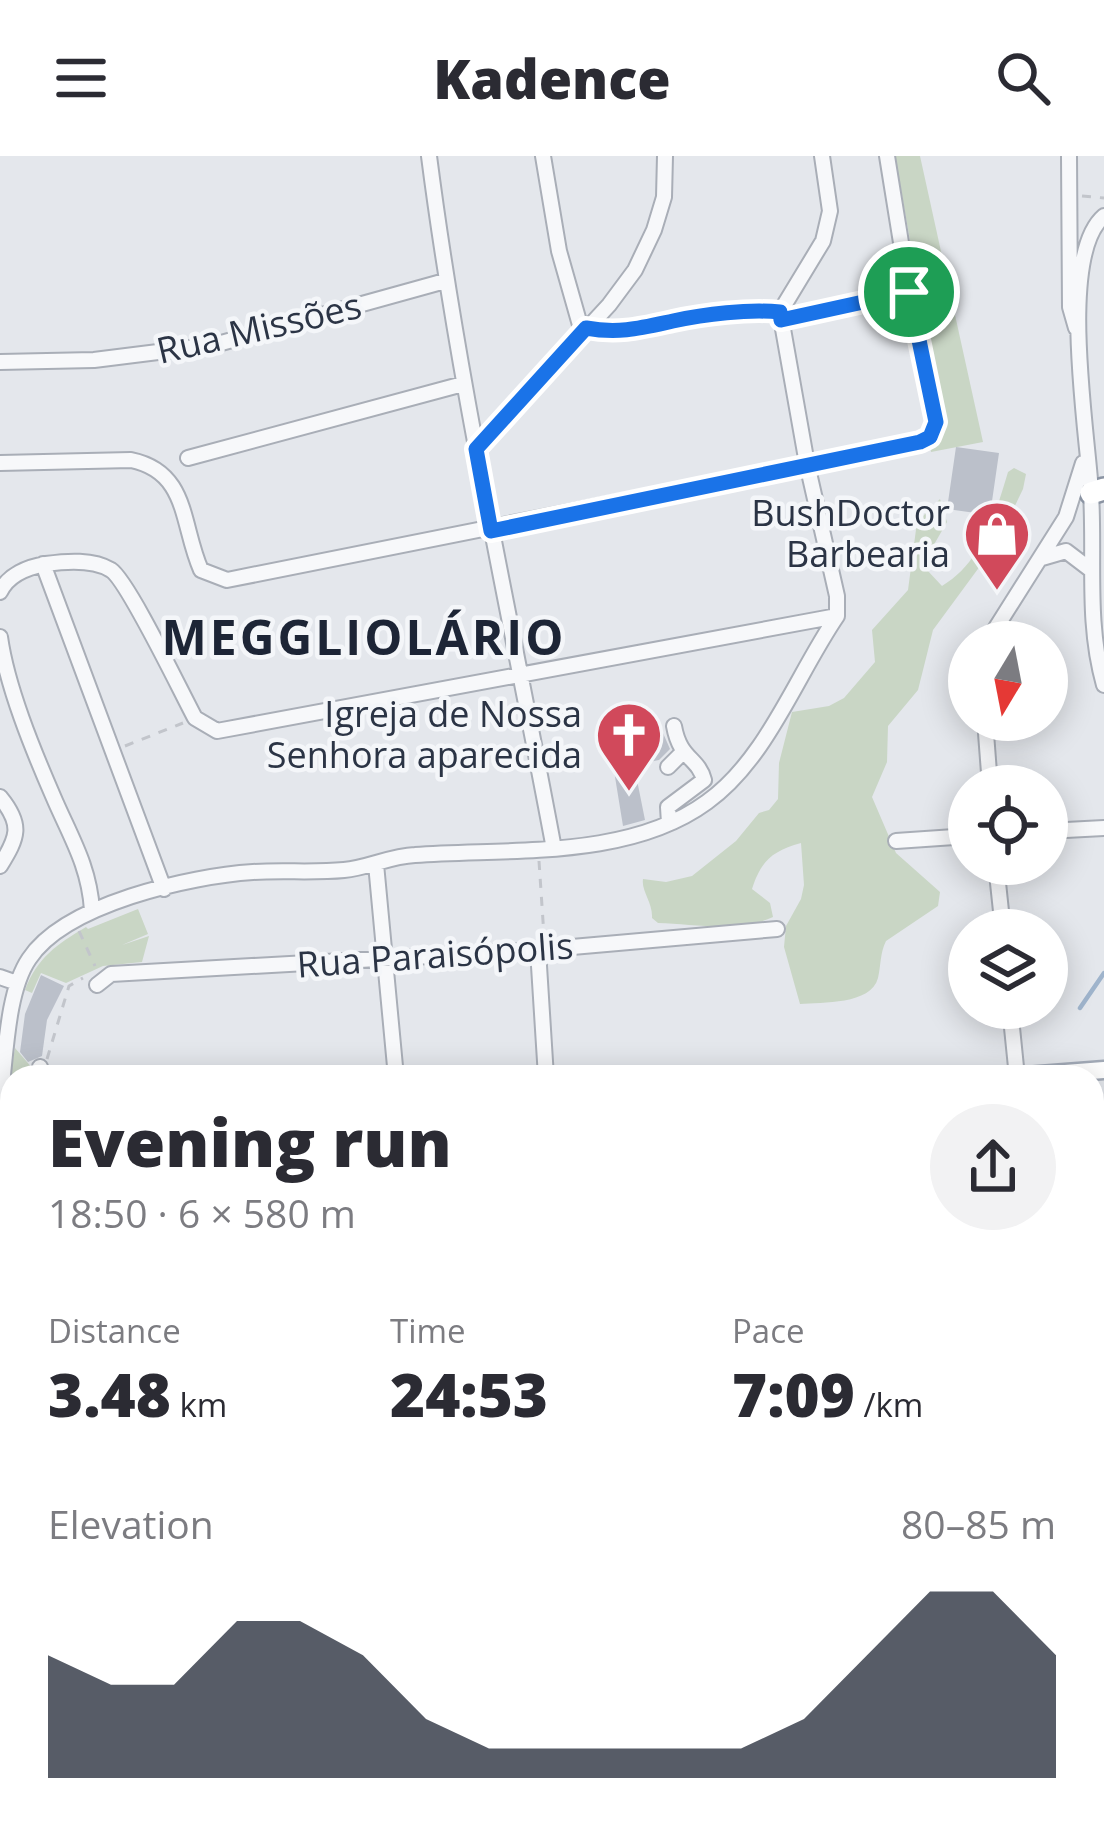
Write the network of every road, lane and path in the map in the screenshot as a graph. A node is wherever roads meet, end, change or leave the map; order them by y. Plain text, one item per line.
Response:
1 (543, 156) edge
2 (665, 156) edge
3 (822, 156) edge
4 (887, 156) edge
5 (1069, 156) edge
6 (425, 158) edge
7 (1078, 196) junction
8 (1104, 198) edge
9 (1104, 216) edge
10 (445, 281) junction
11 (909, 292) junction
12 (781, 316) junction
13 (584, 330) junction
14 (1078, 339) junction
15 (0, 362) edge
16 (463, 384) junction
17 (476, 449) junction
18 (1086, 453) junction
19 (188, 458) dead end
20 (0, 463) edge
21 (807, 464) junction
22 (1098, 491) edge
23 (1066, 517) junction
24 (1091, 521) junction
25 (491, 531) junction
26 (1042, 558) junction
27 (43, 564) junction
28 (1091, 570) junction
29 (0, 592) edge
30 (837, 616) junction
31 (1002, 621) edge
32 (0, 637) edge
33 (1, 646) edge
34 (0, 656) edge
35 (521, 676) junction
36 (1104, 685) edge
37 (195, 718) junction
38 (674, 726) dead end
39 (112, 751) junction
40 (682, 753) junction
41 (668, 767) dead end
42 (0, 797) edge
43 (669, 823) junction
44 (1104, 828) edge
45 (1068, 830) edge
46 (948, 837) edge
47 (896, 841) dead end
48 (546, 850) junction
49 (376, 864) junction
50 (0, 866) edge
51 (164, 889) junction
52 (92, 910) junction
53 (74, 921) junction
54 (778, 929) dead end
55 (542, 950) junction
56 (386, 959) junction
57 (0, 977) edge
58 (17, 983) junction
59 (98, 985) dead end
60 (1012, 1029) edge
61 (5, 1065) edge
62 (46, 1065) edge
63 (395, 1065) edge
64 (546, 1065) edge
65 (1014, 1065) edge

1 - 13 street
2 - 13 street
3 - 12 street
4 - 11 street
5 - 7 street
6 - 10 street
7 - 8 path
7 - 14 street
9 - 14 street
10 - 15 street, Rua Missões
10 - 16 street
11 - 12 street
11 - 21 street
12 - 13 path
12 - 21 street
13 - 17 street
14 - 18 street
16 - 17 street
16 - 19 street
17 - 25 street
18 - 22 street
18 - 23 street
20 - 25 street
21 - 25 street
21 - 30 street
22 - 24 street
23 - 24 street
23 - 26 street
24 - 28 street
25 - 35 street
26 - 28 street
26 - 31 street
27 - 29 street
27 - 37 street
27 - 39 street
28 - 36 street
30 - 35 street
30 - 43 street
32 - 33 street
33 - 34 street
33 - 52 street
35 - 37 street
35 - 48 street
37 - 39 path
38 - 40 street
39 - 51 street
40 - 41 street
40 - 43 street
42 - 50 street
43 - 48 street
44 - 45 street
46 - 47 street
48 - 49 street
48 - 55 path
49 - 51 street
49 - 56 street
51 - 52 street
52 - 53 street
53 - 58 street
53 - 62 path
54 - 55 street, Rua Paraisópolis
55 - 56 street, Rua Paraisópolis
55 - 64 street
56 - 59 street, Rua Paraisópolis
56 - 63 street
57 - 58 street
58 - 61 street
60 - 65 street

